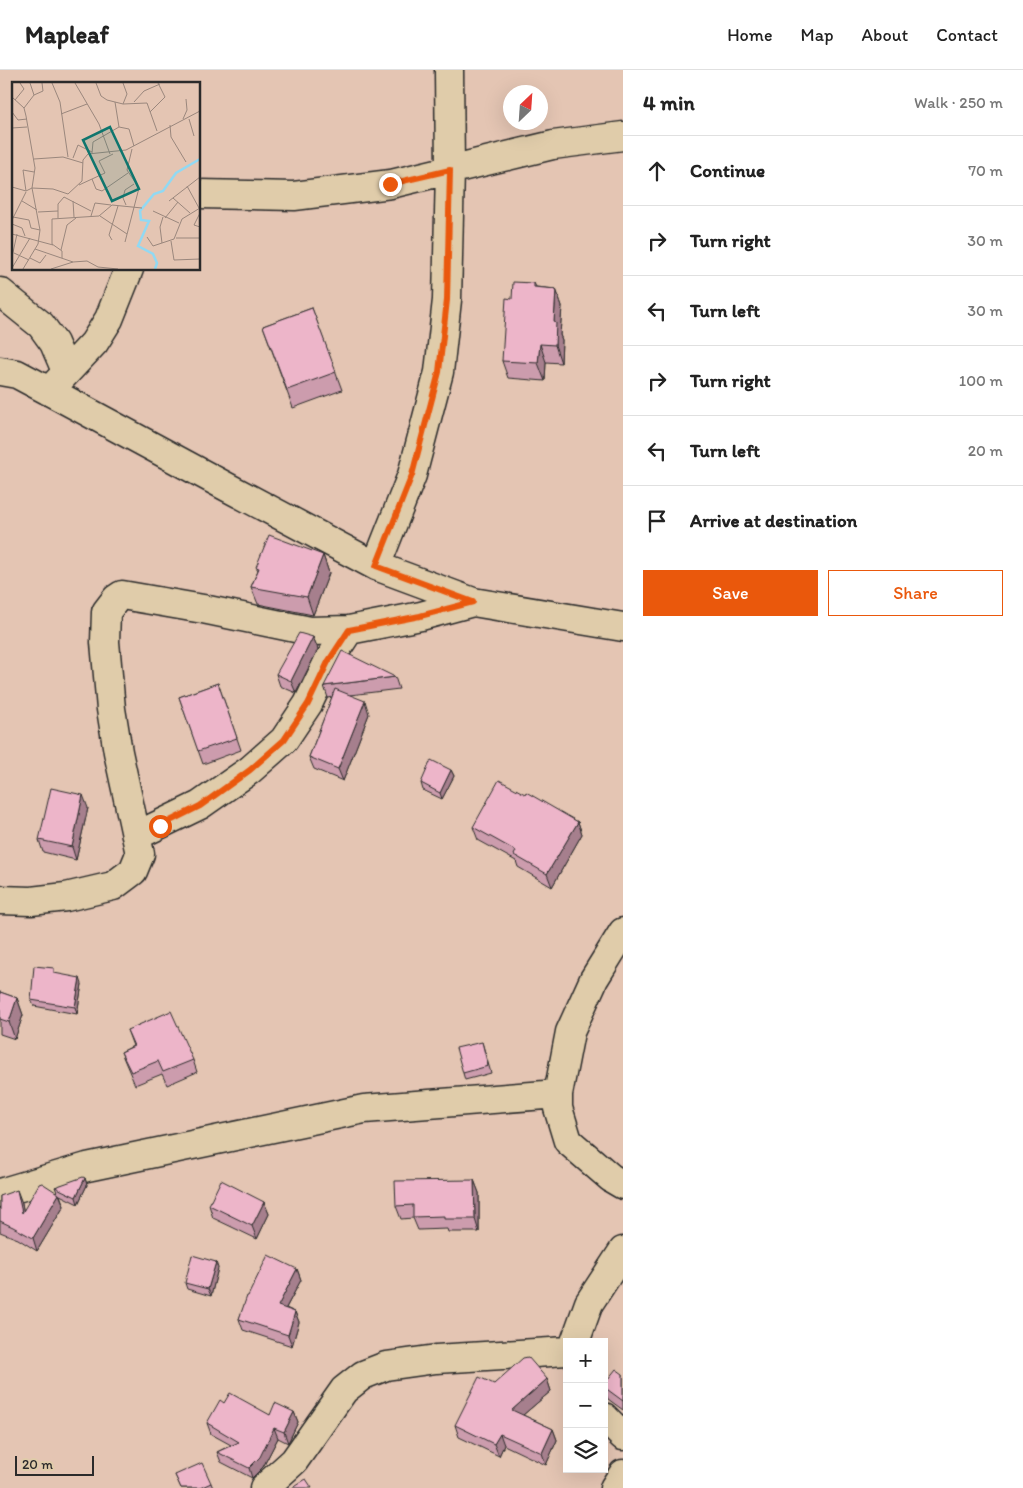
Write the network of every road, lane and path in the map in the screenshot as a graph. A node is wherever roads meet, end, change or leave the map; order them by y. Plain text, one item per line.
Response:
1 (449, 70) edge
2 (623, 136) edge
3 (450, 170) junction
4 (200, 194) edge
5 (129, 270) edge
6 (0, 292) edge
7 (0, 371) edge
8 (58, 381) junction
9 (376, 566) junction
10 (473, 602) junction
11 (623, 627) edge
12 (349, 630) junction
13 (136, 836) junction
14 (0, 900) edge
15 (623, 932) edge
16 (558, 1094) junction
17 (623, 1185) edge
18 (0, 1192) edge
19 (623, 1251) edge
20 (576, 1338) edge
21 (563, 1351) edge
22 (608, 1421) edge
23 (623, 1436) edge
24 (623, 1474) edge
25 (264, 1488) edge
26 (614, 1488) edge

1 - 3 street
2 - 3 street
3 - 4 street
3 - 9 street
5 - 8 street
6 - 8 street
7 - 8 street
8 - 9 street
9 - 10 street
10 - 11 street
10 - 12 street
12 - 13 street
12 - 13 street
13 - 14 street
15 - 16 street
16 - 17 street
16 - 18 street
19 - 20 street
21 - 25 street
22 - 23 street
24 - 26 street

